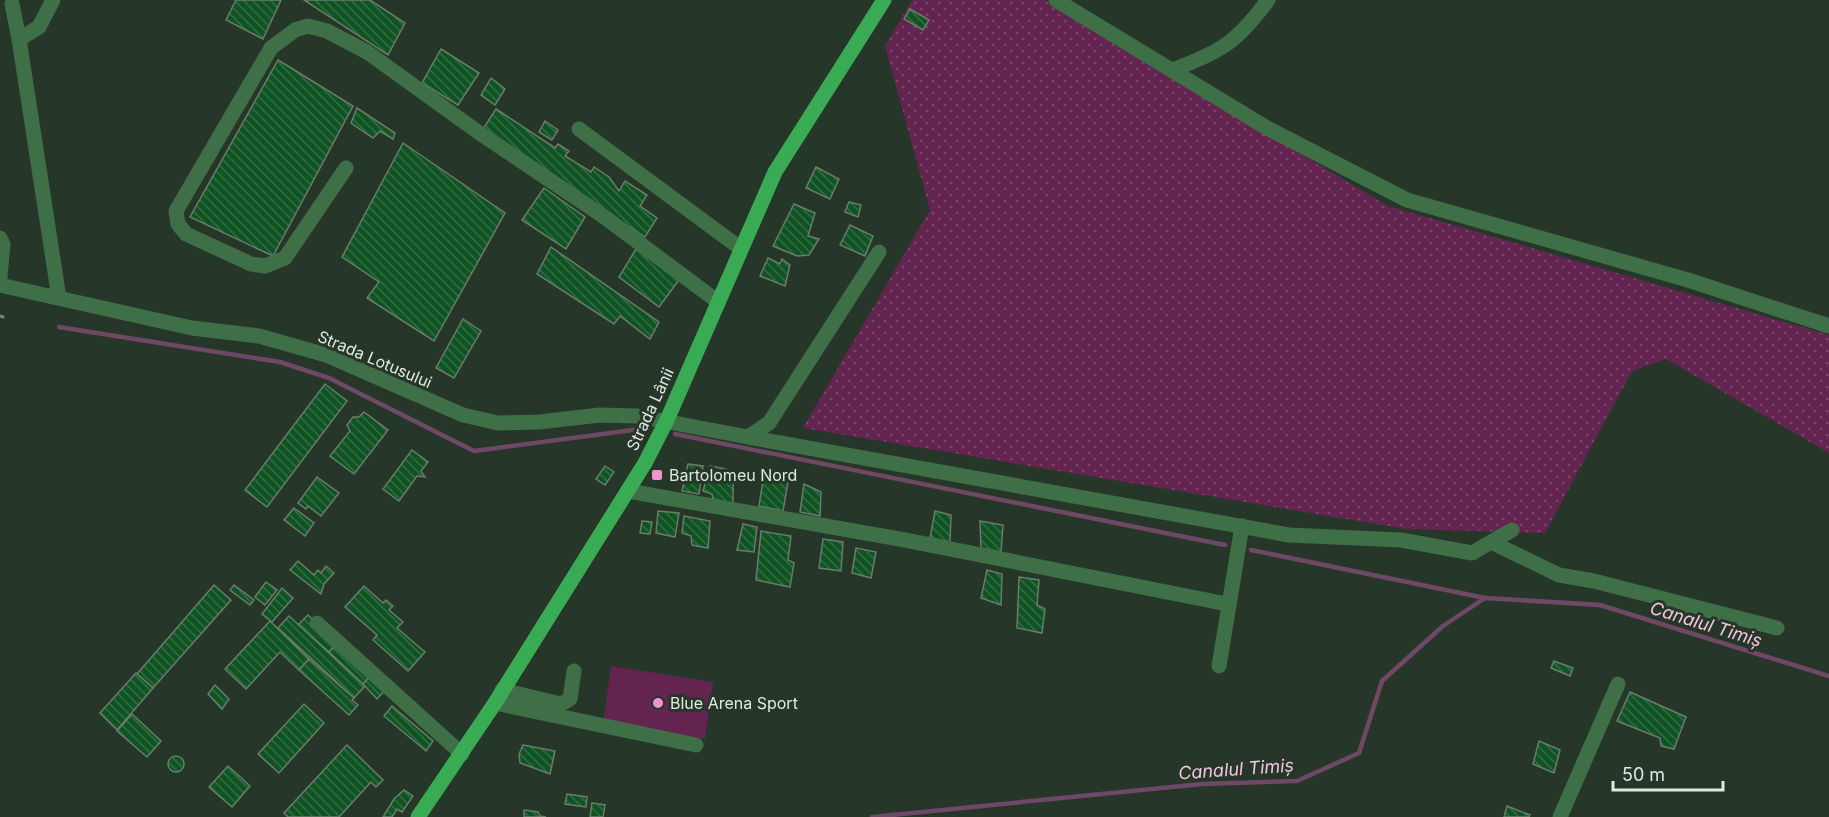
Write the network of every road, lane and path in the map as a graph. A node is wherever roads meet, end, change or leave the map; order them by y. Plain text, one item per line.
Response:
1 (53, 0) edge
2 (884, 0) edge
3 (1056, 0) edge
4 (1268, 0) edge
5 (12, 4) dead end
6 (19, 39) junction
7 (1172, 70) junction
8 (579, 129) dead end
9 (346, 168) dead end
10 (0, 238) edge
11 (740, 248) junction
12 (879, 252) dead end
13 (0, 277) edge
14 (0, 285) edge
15 (59, 298) junction
16 (717, 301) junction
17 (0, 316) edge
18 (6, 318) dead end
19 (1829, 326) edge
20 (666, 420) junction
21 (748, 437) junction
22 (628, 491) junction
23 (1242, 526) junction
24 (1512, 530) dead end
25 (1491, 542) junction
26 (1227, 604) junction
27 (317, 623) dead end
28 (1777, 628) dead end
29 (1219, 666) dead end
30 (574, 671) dead end
31 (1618, 684) dead end
32 (498, 697) junction
33 (696, 746) dead end
34 (462, 754) junction
35 (418, 817) edge
36 (1560, 817) edge

1 - 6 street
2 - 11 main road, Strada Lânii
3 - 7 street
4 - 7 street
5 - 6 street
6 - 15 street
7 - 19 street
8 - 11 street
9 - 16 street
10 - 13 street
11 - 16 main road, Strada Lânii
12 - 21 street
14 - 15 street, Strada Lotusului
15 - 20 street, Strada Lotusului
16 - 20 main road, Strada Lânii
17 - 18 path
20 - 21 street, Strada Lotusului
20 - 22 main road, Strada Lânii
21 - 23 street, Strada Lotusului
22 - 26 street
22 - 32 main road, Strada Lânii
23 - 25 street, Strada Lotusului
23 - 26 street
24 - 25 street, Strada Lotusului
25 - 28 street
26 - 29 street
27 - 34 street
30 - 32 street
31 - 36 street
32 - 33 street
32 - 34 main road, Strada Lânii
34 - 35 main road, Strada Lânii

